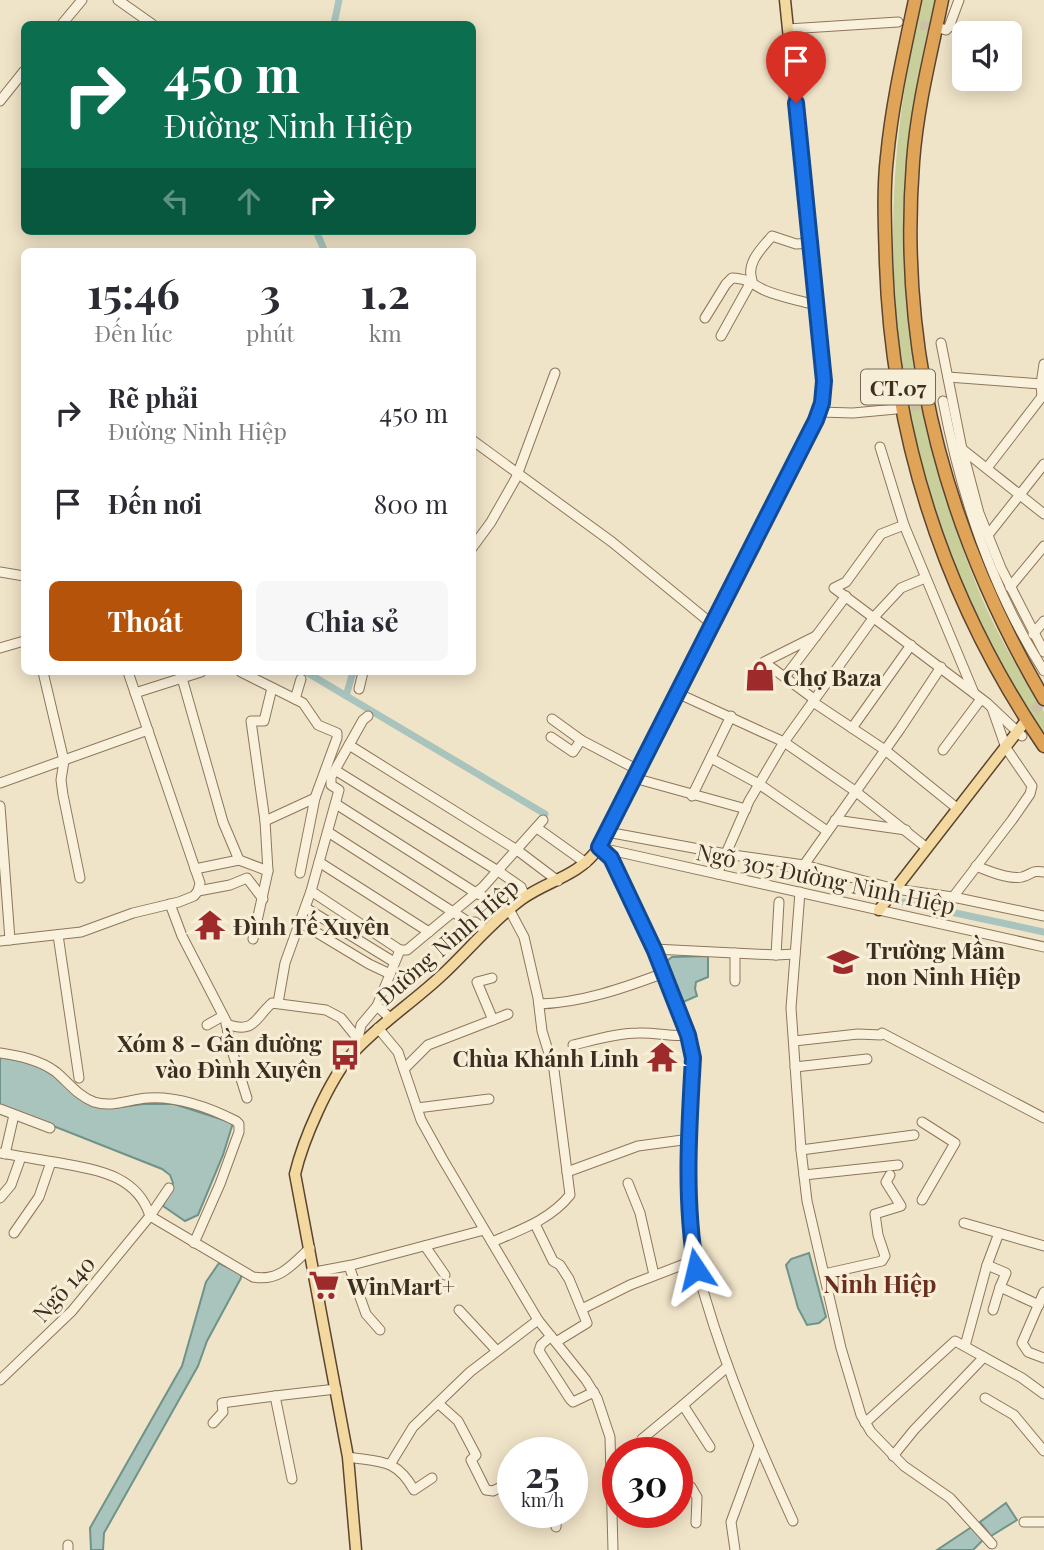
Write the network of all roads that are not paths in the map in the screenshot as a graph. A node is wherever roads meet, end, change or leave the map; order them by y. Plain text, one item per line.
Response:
1 (82, 0) edge
2 (118, 0) edge
3 (785, 0) edge
4 (915, 0) edge
5 (942, 0) edge
6 (959, 0) edge
7 (64, 21) edge
8 (148, 21) edge
9 (898, 22) tunnel mouth
10 (788, 29) junction
11 (940, 29) dead end
12 (21, 75) edge
13 (0, 101) edge
14 (811, 243) junction
15 (752, 280) junction
16 (808, 303) dead end
17 (705, 318) dead end
18 (721, 336) dead end
19 (941, 343) dead end
20 (1044, 366) edge
21 (555, 373) dead end
22 (948, 377) junction
23 (1043, 393) edge
24 (943, 401) junction
25 (896, 409) tunnel mouth
26 (819, 412) junction
27 (476, 443) edge
28 (880, 447) dead end
29 (962, 449) junction
30 (1044, 464) edge
31 (987, 468) junction
32 (518, 473) junction
33 (1020, 495) junction
34 (1044, 514) edge
35 (904, 525) junction
36 (988, 535) junction
37 (476, 543) edge
38 (1044, 546) edge
39 (0, 572) edge
40 (21, 576) edge
41 (925, 578) junction
42 (1010, 587) junction
43 (846, 596) junction
44 (874, 617) junction
45 (1044, 621) edge
46 (712, 624) junction
47 (1033, 634) junction
48 (816, 636) junction
49 (21, 642) edge
50 (911, 645) junction
51 (0, 649) edge
52 (1044, 652) edge
53 (941, 667) junction
54 (1044, 671) edge
55 (44, 675) edge
56 (129, 675) edge
57 (191, 675) edge
58 (247, 675) edge
59 (362, 675) edge
60 (785, 677) junction
61 (181, 678) junction
62 (301, 679) dead end
63 (272, 688) junction
64 (359, 689) dead end
65 (677, 693) junction
66 (135, 694) junction
67 (978, 696) junction
68 (295, 699) junction
69 (1044, 699) edge
70 (814, 701) junction
71 (992, 708) junction
72 (368, 716) dead end
73 (731, 716) junction
74 (552, 719) dead end
75 (852, 728) junction
76 (148, 730) junction
77 (1023, 730) joint
78 (551, 737) dead end
79 (581, 740) junction
80 (784, 742) junction
81 (349, 745) junction
82 (1044, 746) edge
83 (1006, 748) junction
84 (885, 750) junction
85 (943, 750) dead end
86 (710, 758) junction
87 (64, 761) junction
88 (335, 770) junction
89 (636, 774) junction
90 (0, 783) edge
91 (759, 785) junction
92 (855, 791) junction
93 (692, 796) junction
94 (315, 798) junction
95 (336, 804) junction
96 (0, 806) edge
97 (746, 809) junction
98 (958, 809) junction
99 (835, 820) junction
100 (265, 821) junction
101 (906, 830) junction
102 (827, 831) junction
103 (328, 832) junction
104 (607, 832) junction
105 (599, 847) junction
106 (927, 848) junction
107 (517, 850) junction
108 (726, 854) junction
109 (239, 860) junction
110 (319, 862) junction
111 (586, 863) junction
112 (804, 865) junction
113 (976, 866) junction
114 (195, 869) junction
115 (268, 871) junction
116 (498, 871) junction
117 (1044, 872) edge
118 (300, 873) dead end
119 (717, 874) junction
120 (80, 877) dead end
121 (558, 881) junction
122 (895, 888) junction
123 (198, 891) junction
124 (311, 891) junction
125 (800, 892) junction
126 (476, 893) junction
127 (525, 897) junction
128 (953, 897) junction
129 (263, 899) junction
130 (779, 902) dead end
131 (170, 904) junction
132 (306, 908) junction
133 (509, 909) junction
134 (879, 909) junction
135 (453, 912) junction
136 (1044, 916) edge
137 (301, 923) junction
138 (486, 931) junction
139 (429, 932) junction
140 (58, 935) junction
141 (253, 939) dead end
142 (5, 941) edge
143 (1044, 947) edge
144 (654, 949) junction
145 (400, 950) junction
146 (735, 953) junction
147 (795, 954) junction
148 (776, 955) junction
149 (394, 962) junction
150 (664, 973) junction
151 (390, 974) junction
152 (492, 978) dead end
153 (736, 981) dead end
154 (275, 1003) junction
155 (539, 1004) junction
156 (377, 1006) junction
157 (508, 1014) dead end
158 (390, 1018) junction
159 (224, 1020) junction
160 (493, 1020) junction
161 (207, 1025) dead end
162 (378, 1028) junction
163 (688, 1035) junction
164 (358, 1039) junction
165 (794, 1041) junction
166 (573, 1045) dead end
167 (0, 1053) edge
168 (350, 1056) junction
169 (867, 1059) dead end
170 (795, 1067) junction
171 (404, 1069) junction
172 (79, 1078) dead end
173 (247, 1098) dead end
174 (489, 1099) dead end
175 (417, 1108) junction
176 (0, 1109) edge
177 (14, 1115) junction
178 (1044, 1118) edge
179 (922, 1122) dead end
180 (50, 1128) dead end
181 (914, 1135) dead end
182 (690, 1139) junction
183 (801, 1150) junction
184 (2, 1153) edge
185 (21, 1157) junction
186 (51, 1162) junction
187 (898, 1165) dead end
188 (567, 1172) junction
189 (804, 1175) junction
190 (890, 1175) dead end
191 (628, 1183) dead end
192 (169, 1188) dead end
193 (0, 1198) edge
194 (922, 1200) dead end
195 (150, 1216) junction
196 (964, 1223) dead end
197 (535, 1224) junction
198 (484, 1230) junction
199 (14, 1233) dead end
200 (999, 1233) junction
201 (194, 1242) junction
202 (492, 1242) junction
203 (425, 1246) junction
204 (1044, 1246) edge
205 (310, 1248) junction
206 (695, 1260) junction
207 (987, 1265) junction
208 (349, 1266) junction
209 (315, 1272) junction
210 (824, 1274) junction
211 (445, 1275) dead end
212 (654, 1275) junction
213 (1000, 1287) junction
214 (1044, 1292) edge
215 (1039, 1305) junction
216 (582, 1308) junction
217 (459, 1310) dead end
218 (993, 1310) dead end
219 (538, 1320) junction
220 (380, 1330) dead end
221 (553, 1339) junction
222 (965, 1346) junction
223 (497, 1351) junction
224 (984, 1357) junction
225 (1044, 1358) edge
226 (727, 1367) junction
227 (0, 1380) edge
228 (336, 1389) junction
229 (594, 1392) junction
230 (1044, 1394) edge
231 (275, 1396) junction
232 (985, 1398) dead end
233 (439, 1404) junction
234 (683, 1405) junction
235 (213, 1423) dead end
236 (865, 1423) junction
237 (644, 1437) edge
238 (759, 1446) junction
239 (710, 1447) dead end
240 (1044, 1451) edge
241 (893, 1456) junction
242 (348, 1458) junction
243 (391, 1463) junction
244 (432, 1478) dead end
245 (292, 1479) dead end
246 (497, 1489) edge
247 (693, 1490) edge
248 (793, 1521) dead end
249 (1024, 1522) dead end
250 (1044, 1522) edge
251 (696, 1523) dead end
252 (992, 1544) dead end
253 (356, 1550) edge
254 (613, 1550) edge
255 (735, 1550) edge

1 - 7 street
2 - 8 street
3 - 10 main road, Đường Ninh Hiệp
4 - 82 highway, CT.07
5 - 69 highway, CT.07
6 - 11 street
9 - 10 street
10 - 14 main road, Đường Ninh Hiệp
12 - 13 street
14 - 15 street
14 - 26 main road, Đường Ninh Hiệp
15 - 16 street
15 - 17 street
15 - 18 street
19 - 22 street
20 - 23 street
21 - 32 street
22 - 23 street
22 - 24 street
23 - 31 street
24 - 29 street
24 - 54 street
25 - 26 street
26 - 46 main road, Đường Ninh Hiệp
27 - 32 street
28 - 35 street
29 - 31 street
29 - 36 street
30 - 33 street
31 - 33 street
32 - 37 street
32 - 46 street
33 - 34 street
33 - 36 street
35 - 41 street
35 - 43 street
36 - 42 street
38 - 42 street
39 - 40 street
41 - 44 street
41 - 67 street
42 - 47 street
43 - 44 street
43 - 48 street
44 - 50 street
44 - 70 street
45 - 47 street
46 - 65 main road, Đường Ninh Hiệp
47 - 52 street
48 - 60 street
48 - 60 street
49 - 51 street
50 - 53 street
50 - 75 street
53 - 67 street
53 - 84 street
55 - 87 street
56 - 66 street
57 - 61 street
58 - 63 street
59 - 64 street
60 - 70 street
61 - 66 street
61 - 109 street
62 - 68 street
63 - 68 street
63 - 100 street
65 - 73 street
65 - 89 main road, Đường Ninh Hiệp
66 - 76 street
67 - 71 street
67 - 85 street
68 - 94 street
70 - 75 street
70 - 80 street
71 - 77 street
71 - 83 street
72 - 81 street
73 - 80 street
73 - 86 street
74 - 79 street
75 - 84 street
76 - 87 street
76 - 114 street
77 - 83 main road
78 - 79 street
79 - 89 street
80 - 91 street
80 - 92 street
81 - 88 street
81 - 107 street
83 - 98 main road
83 - 113 street
84 - 92 street
84 - 98 street
86 - 91 street
86 - 93 street
87 - 90 street
87 - 120 street
88 - 95 street
88 - 116 street
89 - 93 street
89 - 104 main road, Đường Ninh Hiệp
91 - 97 street
91 - 102 street
92 - 99 street
92 - 101 street
93 - 97 street
94 - 100 street
94 - 118 street
95 - 103 street
95 - 126 street
96 - 142 street
97 - 108 street
98 - 106 main road
99 - 101 street
99 - 102 street
100 - 115 street
101 - 106 street
102 - 112 street
103 - 110 street
103 - 135 street
104 - 105 main road, Đường Ninh Hiệp
104 - 108 street
105 - 111 main road, Đường Ninh Hiệp
105 - 119 street, Ngõ 305 Đường Ninh Hiệp
105 - 144 street
106 - 122 main road
107 - 111 street
107 - 116 street
107 - 121 street
108 - 112 street
108 - 119 street
109 - 114 street
109 - 115 street
110 - 124 street
110 - 139 street
111 - 121 main road, Đường Ninh Hiệp
112 - 122 street
113 - 117 street
113 - 128 street
114 - 123 street
115 - 129 street
116 - 126 street
116 - 127 street
119 - 125 street, Ngõ 305 Đường Ninh Hiệp
121 - 127 main road, Đường Ninh Hiệp
122 - 128 street
122 - 134 main road
123 - 129 street
123 - 131 street
124 - 132 street
124 - 145 street
125 - 134 street, Ngõ 305 Đường Ninh Hiệp
125 - 147 street
126 - 133 street
126 - 135 street
127 - 133 main road, Đường Ninh Hiệp
128 - 136 street
129 - 141 street
130 - 148 street
131 - 140 street
131 - 159 street
132 - 137 street
132 - 149 street
133 - 138 main road, Đường Ninh Hiệp
133 - 155 street
134 - 143 street, Ngõ 305 Đường Ninh Hiệp
135 - 138 street
135 - 139 street
137 - 151 street
137 - 154 street
138 - 158 main road, Đường Ninh Hiệp
139 - 145 street
140 - 142 street
140 - 172 street
144 - 146 street
144 - 150 street
145 - 149 street
146 - 148 street
146 - 153 street
147 - 148 street
147 - 165 street
149 - 151 street
150 - 155 street
150 - 163 street
151 - 156 street
152 - 160 street
154 - 159 street
154 - 164 street
155 - 188 street
156 - 158 street
156 - 164 street
157 - 160 street
158 - 162 main road, Đường Ninh Hiệp
159 - 161 street
159 - 173 street
160 - 171 street
162 - 168 main road, Đường Ninh Hiệp
162 - 171 street
163 - 166 street
163 - 182 street
164 - 168 street
165 - 170 street
165 - 178 street
167 - 201 street
168 - 205 main road, Đường Ninh Hiệp
169 - 170 street
170 - 183 street
171 - 175 street
174 - 175 street
175 - 198 street
176 - 177 street
177 - 180 street
177 - 184 street
179 - 194 street
181 - 183 street
182 - 188 street
182 - 206 street
183 - 189 street
184 - 185 street
185 - 186 street
185 - 193 street
186 - 195 street
186 - 199 street
187 - 189 street
188 - 197 street
189 - 210 street
190 - 210 street
191 - 212 street
192 - 195 street, Ngõ 140
195 - 201 street
195 - 227 street, Ngõ 140
196 - 200 street
197 - 202 street
197 - 216 street
198 - 202 street
198 - 203 street
200 - 204 street
200 - 207 street
201 - 205 street
202 - 219 street
203 - 208 street
203 - 211 street
205 - 209 main road, Đường Ninh Hiệp
206 - 212 street
206 - 226 street
207 - 213 street
207 - 222 street
208 - 209 street
208 - 220 street
209 - 228 main road, Đường Ninh Hiệp
210 - 236 street
212 - 216 street
213 - 215 street
213 - 218 street
214 - 215 street
215 - 225 street
216 - 221 street
217 - 223 street
219 - 221 street
219 - 223 street
221 - 229 street
221 - 229 street
222 - 224 street
222 - 236 street
223 - 233 street
224 - 230 street
224 - 241 street
226 - 234 street
226 - 238 street
228 - 231 street
228 - 242 main road, Đường Ninh Hiệp
229 - 254 street
231 - 235 street
231 - 245 street
232 - 240 street
233 - 243 street
233 - 246 street
234 - 237 street
234 - 239 street
236 - 241 street
238 - 248 street
238 - 255 street
241 - 252 street
242 - 243 street
242 - 253 main road, Đường Ninh Hiệp
243 - 244 street
247 - 251 street
249 - 250 street

